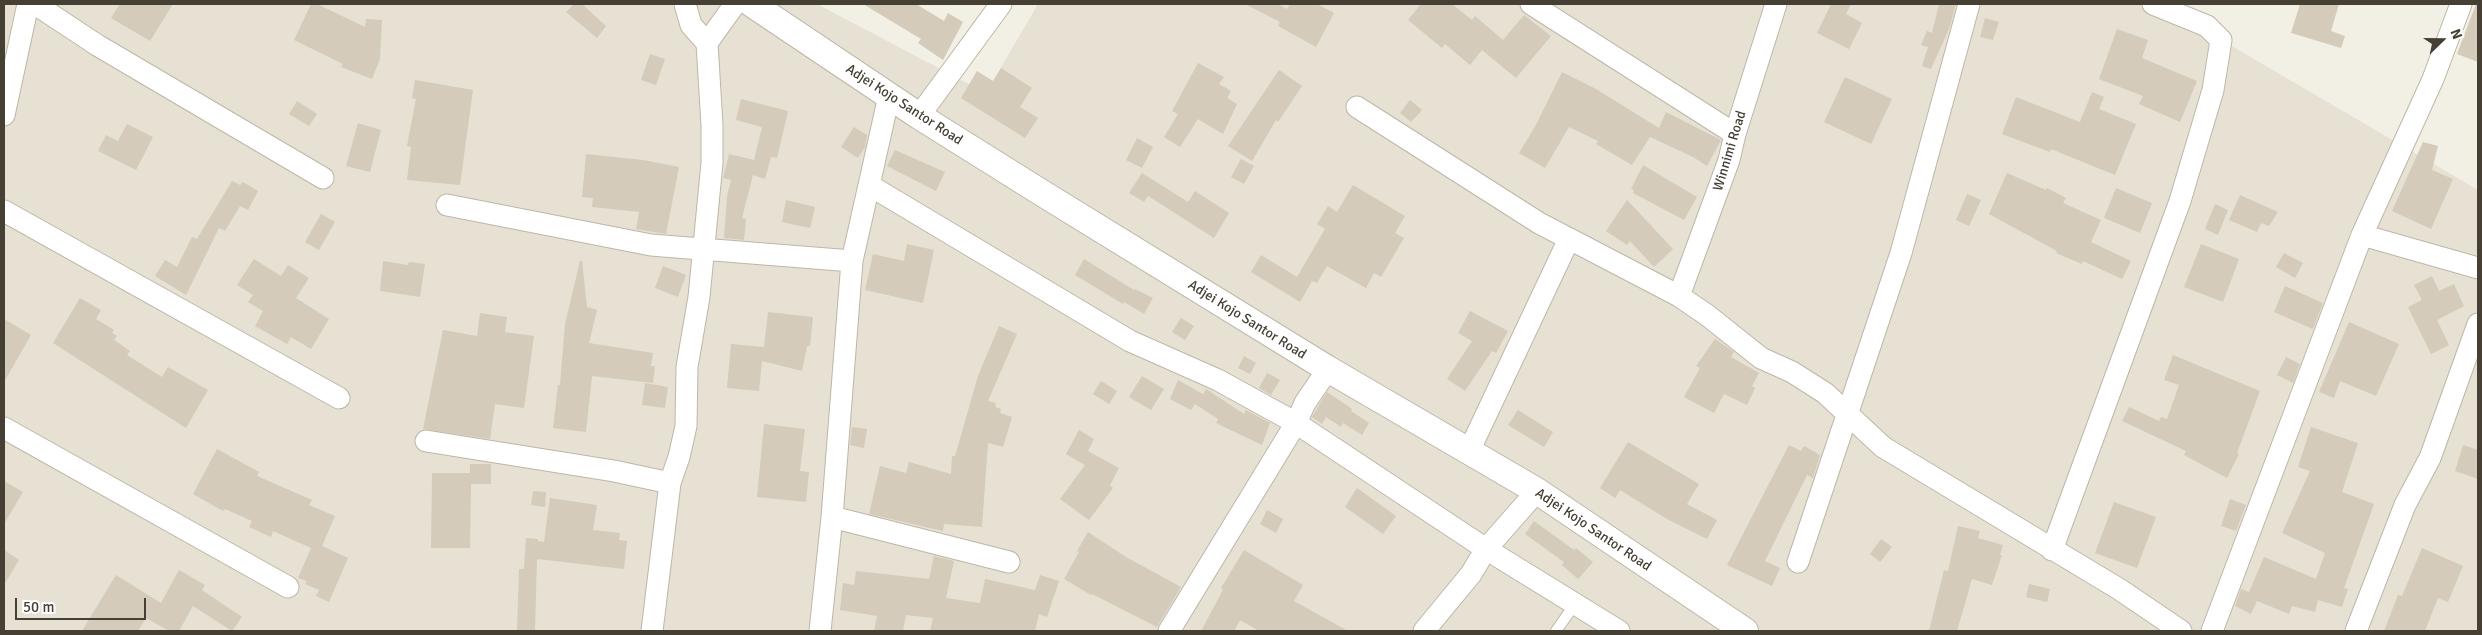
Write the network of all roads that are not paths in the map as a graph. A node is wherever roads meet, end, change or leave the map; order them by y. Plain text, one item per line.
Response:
1 (28, 4) edge
2 (34, 4) edge
3 (685, 4) edge
4 (736, 4) edge
5 (752, 4) edge
6 (1001, 4) edge
7 (1531, 4) edge
8 (1776, 4) edge
9 (1969, 4) edge
10 (2153, 4) edge
11 (2461, 4) edge
12 (707, 43) junction
13 (889, 96) junction
14 (1357, 107) dead end
15 (4, 115) edge
16 (919, 116) junction
17 (1735, 134) junction
18 (323, 178) dead end
19 (869, 185) junction
20 (446, 205) dead end
21 (4, 211) edge
22 (2362, 235) junction
23 (1569, 239) junction
24 (704, 250) junction
25 (852, 262) junction
26 (2478, 268) edge
27 (1678, 296) junction
28 (2478, 324) edge
29 (1328, 370) junction
30 (339, 398) dead end
31 (1849, 415) junction
32 (1296, 423) junction
33 (4, 428) edge
34 (426, 441) dead end
35 (1469, 451) junction
36 (670, 483) junction
37 (1537, 491) junction
38 (832, 517) junction
39 (1486, 549) junction
40 (2052, 550) junction
41 (1009, 562) dead end
42 (1798, 562) dead end
43 (288, 587) dead end
44 (1575, 604) junction
45 (652, 631) edge
46 (820, 631) edge
47 (1169, 631) edge
48 (1424, 631) edge
49 (1556, 631) edge
50 (1619, 631) edge
51 (1745, 631) edge
52 (2181, 631) edge
53 (2212, 631) edge
54 (2356, 631) edge

1 - 15 street
2 - 18 street
3 - 12 street
4 - 12 street
5 - 13 street, Adjei Kojo Santor Road
6 - 16 street
7 - 17 street
8 - 17 street, Winnimi Road
9 - 31 street
10 - 40 street
11 - 22 street
12 - 24 street
13 - 16 street, Adjei Kojo Santor Road
13 - 19 street
14 - 23 street
16 - 29 street, Adjei Kojo Santor Road
17 - 27 street, Winnimi Road
19 - 25 street
19 - 32 street
20 - 24 street
21 - 30 street
22 - 26 street
22 - 53 street
23 - 27 street
23 - 35 street
24 - 25 street
24 - 36 street
25 - 38 street
27 - 31 street
28 - 54 street
29 - 32 street
29 - 35 street, Adjei Kojo Santor Road
31 - 40 street
31 - 42 street
32 - 39 street
32 - 47 street
33 - 43 street
34 - 36 street
35 - 37 street, Adjei Kojo Santor Road
36 - 45 street
37 - 39 street
37 - 51 street, Adjei Kojo Santor Road
38 - 41 street
38 - 46 street
39 - 44 street
39 - 48 street
40 - 52 street
44 - 49 lane
44 - 50 street

